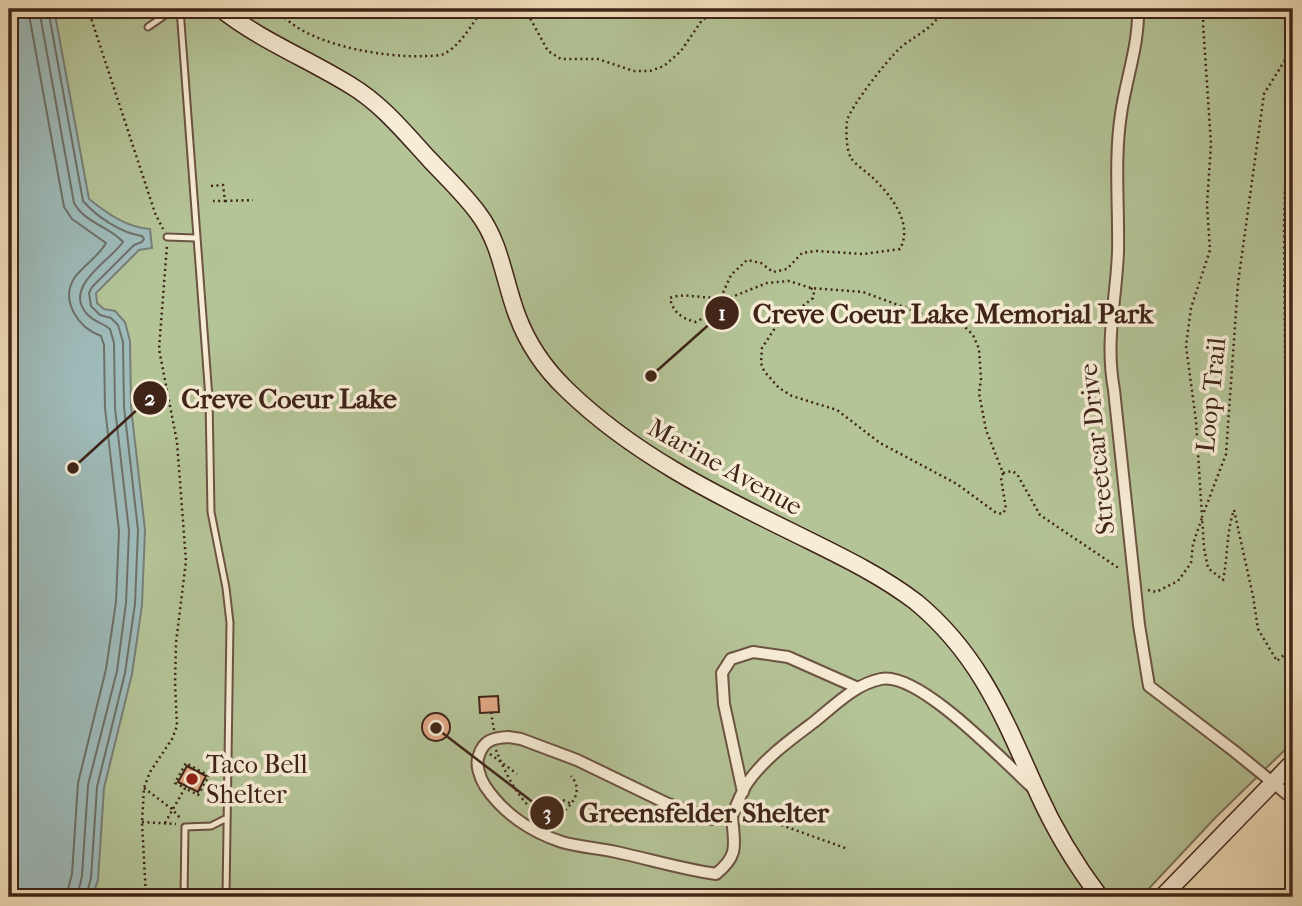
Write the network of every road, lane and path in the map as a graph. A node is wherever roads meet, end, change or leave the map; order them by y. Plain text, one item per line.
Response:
1 (88, 9) edge
2 (174, 9) edge
3 (180, 9) edge
4 (222, 9) edge
5 (278, 9) edge
6 (483, 9) edge
7 (525, 9) edge
8 (723, 9) edge
9 (941, 9) edge
10 (1138, 9) edge
11 (1204, 9) edge
12 (148, 27) dead end
13 (1293, 47) edge
14 (1293, 82) edge
15 (211, 186) dead end
16 (253, 200) dead end
17 (213, 201) dead end
18 (225, 201) junction
19 (167, 237) junction
20 (195, 238) junction
21 (811, 288) junction
22 (1003, 473) junction
23 (1203, 514) junction
24 (1293, 537) edge
25 (1134, 580) junction
26 (1293, 647) edge
27 (858, 688) junction
28 (491, 712) dead end
29 (495, 738) junction
30 (482, 747) junction
31 (1293, 762) edge
32 (502, 764) junction
33 (517, 774) dead end
34 (571, 776) dead end
35 (1274, 782) junction
36 (186, 787) junction
37 (144, 788) junction
38 (743, 792) junction
39 (1038, 792) junction
40 (1293, 799) edge
41 (563, 800) dead end
42 (572, 804) junction
43 (172, 809) junction
44 (734, 812) junction
45 (225, 819) junction
46 (142, 822) junction
47 (165, 823) junction
48 (185, 827) junction
49 (848, 849) dead end
50 (1166, 895) edge
51 (146, 897) edge
52 (184, 897) edge
53 (226, 897) edge
54 (1100, 897) edge

1 - 19 path
2 - 12 lane
3 - 20 lane
4 - 39 main road, Marine Avenue
5 - 6 path
7 - 8 path
9 - 21 path
10 - 25 street, Streetcar Drive
11 - 23 path
13 - 23 path, Loop Trail
14 - 24 path
15 - 18 path
16 - 18 path
17 - 18 path
19 - 20 lane
19 - 37 path
20 - 45 lane
21 - 22 path
21 - 22 path
22 - 25 path
23 - 25 path
23 - 26 path, Loop Trail
25 - 35 street, Streetcar Drive
27 - 38 street
27 - 38 street
27 - 39 street
28 - 29 path
29 - 30 street
29 - 32 path
29 - 44 street
30 - 32 path
30 - 44 street
31 - 35 main road
32 - 33 path
32 - 42 path
34 - 42 path
35 - 40 street, Streetcar Drive
35 - 50 main road
36 - 36 path
36 - 43 path
37 - 43 path
37 - 46 path
38 - 44 street
39 - 54 main road, Marine Avenue
41 - 42 path
43 - 47 path
43 - 48 path
44 - 49 path
45 - 48 lane
45 - 53 lane
46 - 47 path
46 - 51 path
47 - 48 path
48 - 52 lane

